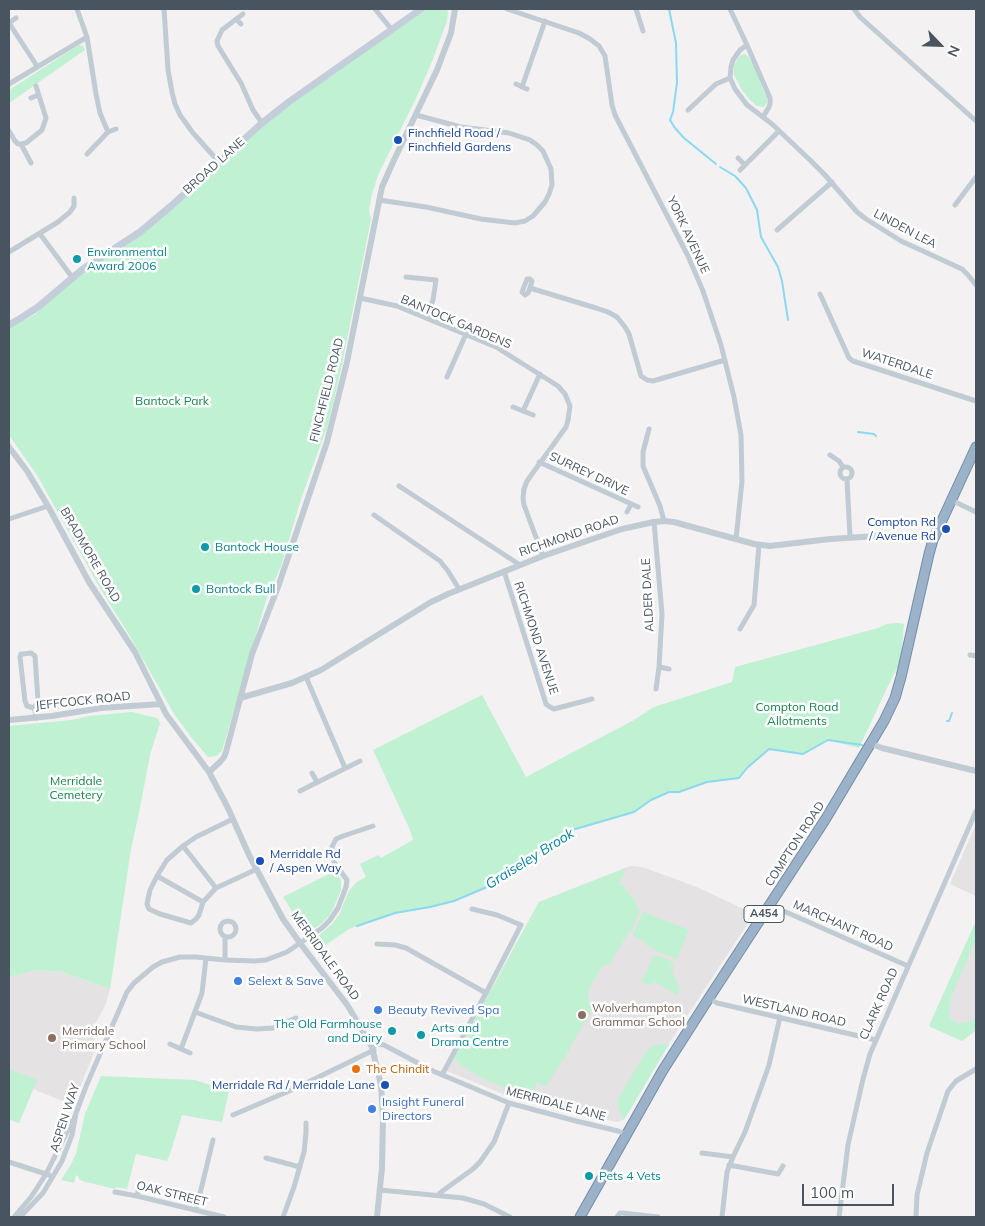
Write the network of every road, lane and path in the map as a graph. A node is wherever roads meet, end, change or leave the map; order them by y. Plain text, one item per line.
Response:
1 (77, 9) edge
2 (164, 9) edge
3 (375, 9) edge
4 (422, 9) edge
5 (455, 9) edge
6 (507, 9) edge
7 (636, 9) edge
8 (730, 9) edge
9 (854, 9) edge
10 (243, 14) dead end
11 (16, 18) dead end
12 (236, 18) junction
13 (545, 21) junction
14 (9, 23) edge
15 (241, 24) dead end
16 (392, 30) junction
17 (643, 31) dead end
18 (86, 37) junction
19 (748, 45) junction
20 (37, 66) junction
21 (730, 78) junction
22 (9, 84) edge
23 (36, 86) dead end
24 (522, 87) dead end
25 (38, 96) junction
26 (31, 98) dead end
27 (688, 110) dead end
28 (416, 115) junction
29 (763, 117) junction
30 (976, 121) edge
31 (262, 123) junction
32 (116, 129) dead end
33 (779, 131) junction
34 (9, 132) edge
35 (108, 132) junction
36 (21, 144) junction
37 (87, 154) dead end
38 (738, 158) dead end
39 (219, 162) junction
40 (31, 163) dead end
41 (976, 177) edge
42 (832, 182) junction
43 (74, 198) dead end
44 (379, 200) junction
45 (955, 204) dead end
46 (777, 230) dead end
47 (40, 234) junction
48 (9, 252) edge
49 (72, 277) junction
50 (406, 277) dead end
51 (976, 285) edge
52 (530, 288) dead end
53 (820, 294) dead end
54 (360, 298) junction
55 (427, 318) junction
56 (9, 325) edge
57 (466, 334) junction
58 (724, 360) junction
59 (540, 374) junction
60 (447, 377) dead end
61 (976, 401) edge
62 (514, 407) dead end
63 (523, 411) junction
64 (533, 415) dead end
65 (649, 428) dead end
66 (976, 446) edge
67 (9, 447) edge
68 (830, 455) dead end
69 (539, 462) junction
70 (843, 467) junction
71 (847, 480) junction
72 (399, 486) dead end
73 (951, 500) junction
74 (631, 504) junction
75 (48, 506) junction
76 (638, 507) dead end
77 (627, 512) dead end
78 (976, 512) edge
79 (374, 515) dead end
80 (9, 519) edge
81 (664, 521) junction
82 (654, 522) junction
83 (850, 537) junction
84 (736, 539) junction
85 (933, 540) junction
86 (759, 545) junction
87 (543, 556) junction
88 (520, 565) junction
89 (504, 571) junction
90 (458, 590) junction
91 (740, 629) dead end
92 (658, 668) junction
93 (669, 669) dead end
94 (306, 677) junction
95 (656, 689) dead end
96 (240, 698) junction
97 (592, 699) dead end
98 (161, 704) junction
99 (34, 708) junction
100 (36, 718) junction
101 (9, 720) edge
102 (872, 744) junction
103 (360, 761) dead end
104 (345, 768) junction
105 (976, 771) edge
106 (209, 772) junction
107 (312, 774) dead end
108 (317, 782) junction
109 (300, 791) dead end
110 (976, 811) edge
111 (233, 819) junction
112 (373, 826) dead end
113 (183, 846) junction
114 (257, 869) junction
115 (157, 876) junction
116 (216, 888) junction
117 (203, 902) junction
118 (770, 905) junction
119 (472, 909) dead end
120 (225, 937) dead end
121 (300, 943) junction
122 (377, 944) dead end
123 (206, 958) junction
124 (225, 960) junction
125 (908, 966) junction
126 (486, 993) junction
127 (709, 998) junction
128 (195, 1012) junction
129 (780, 1017) junction
130 (296, 1018) dead end
131 (876, 1040) junction
132 (170, 1044) dead end
133 (373, 1048) junction
134 (181, 1049) junction
135 (190, 1053) dead end
136 (975, 1072) edge
137 (442, 1075) junction
138 (509, 1102) junction
139 (76, 1113) junction
140 (233, 1115) dead end
141 (306, 1123) dead end
142 (306, 1132) junction
143 (314, 1132) dead end
144 (627, 1135) junction
145 (213, 1140) dead end
146 (204, 1146) dead end
147 (211, 1147) junction
148 (702, 1153) dead end
149 (733, 1157) junction
150 (266, 1158) dead end
151 (274, 1161) junction
152 (9, 1162) edge
153 (730, 1165) junction
154 (300, 1166) junction
155 (783, 1166) dead end
156 (272, 1168) dead end
157 (46, 1174) junction
158 (53, 1176) junction
159 (139, 1187) dead end
160 (380, 1190) junction
161 (115, 1192) dead end
162 (438, 1195) junction
163 (136, 1196) junction
164 (196, 1210) junction
165 (14, 1217) edge
166 (20, 1217) edge
167 (224, 1217) edge
168 (282, 1217) edge
169 (376, 1217) edge
170 (510, 1217) edge
171 (580, 1217) edge
172 (617, 1217) edge
173 (658, 1217) edge
174 (722, 1217) edge
175 (840, 1217) edge
176 (916, 1217) edge

1 - 18 street
2 - 39 street
3 - 16 street
4 - 16 main road, BROAD LANE
5 - 28 street, FINCHFIELD ROAD
6 - 13 street, YORK AVENUE
7 - 17 street
8 - 19 street
9 - 30 street
10 - 12 street
11 - 14 street
12 - 15 street
12 - 31 street
13 - 24 street
13 - 58 street, YORK AVENUE
14 - 20 street
16 - 31 main road, BROAD LANE
18 - 20 street
18 - 35 street
19 - 21 street
19 - 29 street
20 - 22 street
21 - 27 street
21 - 29 street, LINDEN LEA
23 - 25 street
25 - 26 street
25 - 36 street
28 - 44 street, FINCHFIELD ROAD
28 - 44 street
29 - 33 street, LINDEN LEA
31 - 39 main road, BROAD LANE
32 - 35 street
33 - 38 street
33 - 42 street, LINDEN LEA
34 - 36 street
35 - 37 street
36 - 40 street
39 - 49 main road, BROAD LANE
41 - 45 street
42 - 46 street
42 - 51 street, LINDEN LEA
43 - 47 street
44 - 54 street, FINCHFIELD ROAD
47 - 48 street
47 - 49 street
49 - 56 main road, BROAD LANE
50 - 55 street
52 - 58 street
53 - 61 street, WATERDALE
54 - 55 street, BANTOCK GARDENS
54 - 96 street, FINCHFIELD ROAD
55 - 57 street, BANTOCK GARDENS
57 - 59 street, BANTOCK GARDENS
57 - 60 street
58 - 84 street, YORK AVENUE
59 - 63 street
59 - 69 street, BANTOCK GARDENS
62 - 63 street
63 - 64 street
65 - 81 street
66 - 73 highway, A454
67 - 75 street, BRADMORE ROAD
68 - 70 street
69 - 74 street, SURREY DRIVE
69 - 87 street, BANTOCK GARDENS
70 - 71 street
70 - 71 street
71 - 83 street
72 - 88 street
73 - 78 street
73 - 85 highway, A454
74 - 76 street, SURREY DRIVE
74 - 77 street, SURREY DRIVE
75 - 80 street
75 - 98 street, BRADMORE ROAD
79 - 90 street
81 - 82 street, RICHMOND ROAD
81 - 84 street, RICHMOND ROAD
82 - 87 street, RICHMOND ROAD
82 - 92 street, ALDER DALE
83 - 85 street, RICHMOND ROAD
83 - 86 street, RICHMOND ROAD
84 - 86 street, RICHMOND ROAD
85 - 102 highway, COMPTON ROAD / A454
86 - 91 street
87 - 88 street, RICHMOND ROAD
88 - 89 street, RICHMOND ROAD
89 - 90 street, RICHMOND ROAD
89 - 97 street, RICHMOND AVENUE
90 - 94 street, RICHMOND ROAD
92 - 93 street
92 - 95 street, ALDER DALE
94 - 96 street, RICHMOND ROAD
94 - 104 street
96 - 106 street, FINCHFIELD ROAD
98 - 100 street, JEFFCOCK ROAD
98 - 106 street, MERRIDALE ROAD
99 - 99 street
99 - 100 street
100 - 101 street, JEFFCOCK ROAD
102 - 105 street
102 - 118 highway, COMPTON ROAD / A454
103 - 104 street
104 - 108 street
106 - 111 street, MERRIDALE ROAD
107 - 108 street
108 - 109 street
110 - 125 street, CLARK ROAD
111 - 113 street
111 - 114 street, MERRIDALE ROAD
112 - 121 street, ASPEN WAY
113 - 115 street
113 - 116 street
114 - 116 street
114 - 121 street, MERRIDALE ROAD
115 - 117 street
115 - 117 street
116 - 117 street
118 - 125 street, MARCHANT ROAD
118 - 127 highway, COMPTON ROAD / A454
119 - 126 street
120 - 124 street
121 - 124 street, ASPEN WAY
121 - 133 street, MERRIDALE ROAD
122 - 126 street
123 - 124 street, ASPEN WAY
123 - 128 street
123 - 139 street, ASPEN WAY
125 - 131 street, CLARK ROAD
126 - 137 street
127 - 129 street, WESTLAND ROAD
127 - 144 highway, COMPTON ROAD / A454
128 - 130 street
128 - 134 street
129 - 131 street, WESTLAND ROAD
129 - 149 street
131 - 175 street, CLARK ROAD
132 - 134 street
133 - 137 street, MERRIDALE LANE
133 - 140 street
133 - 160 street, MERRIDALE ROAD
134 - 135 street
136 - 176 street
137 - 138 street, MERRIDALE LANE
138 - 144 street, MERRIDALE LANE
138 - 162 street
139 - 157 street
139 - 158 street, ASPEN WAY
141 - 142 street
142 - 143 street
142 - 154 street
144 - 171 highway, COMPTON ROAD / A454
145 - 147 street
146 - 147 street
147 - 164 street
148 - 149 street
149 - 153 street
150 - 151 street
151 - 154 street
151 - 156 street
152 - 157 street
153 - 155 street
153 - 174 street
154 - 168 street
157 - 158 street
157 - 165 street
158 - 166 street, ASPEN WAY
159 - 163 street
160 - 162 street
160 - 169 street, MERRIDALE ROAD
161 - 163 street, OAK STREET
162 - 170 street
163 - 164 street, OAK STREET
164 - 167 street, OAK STREET
172 - 173 street

